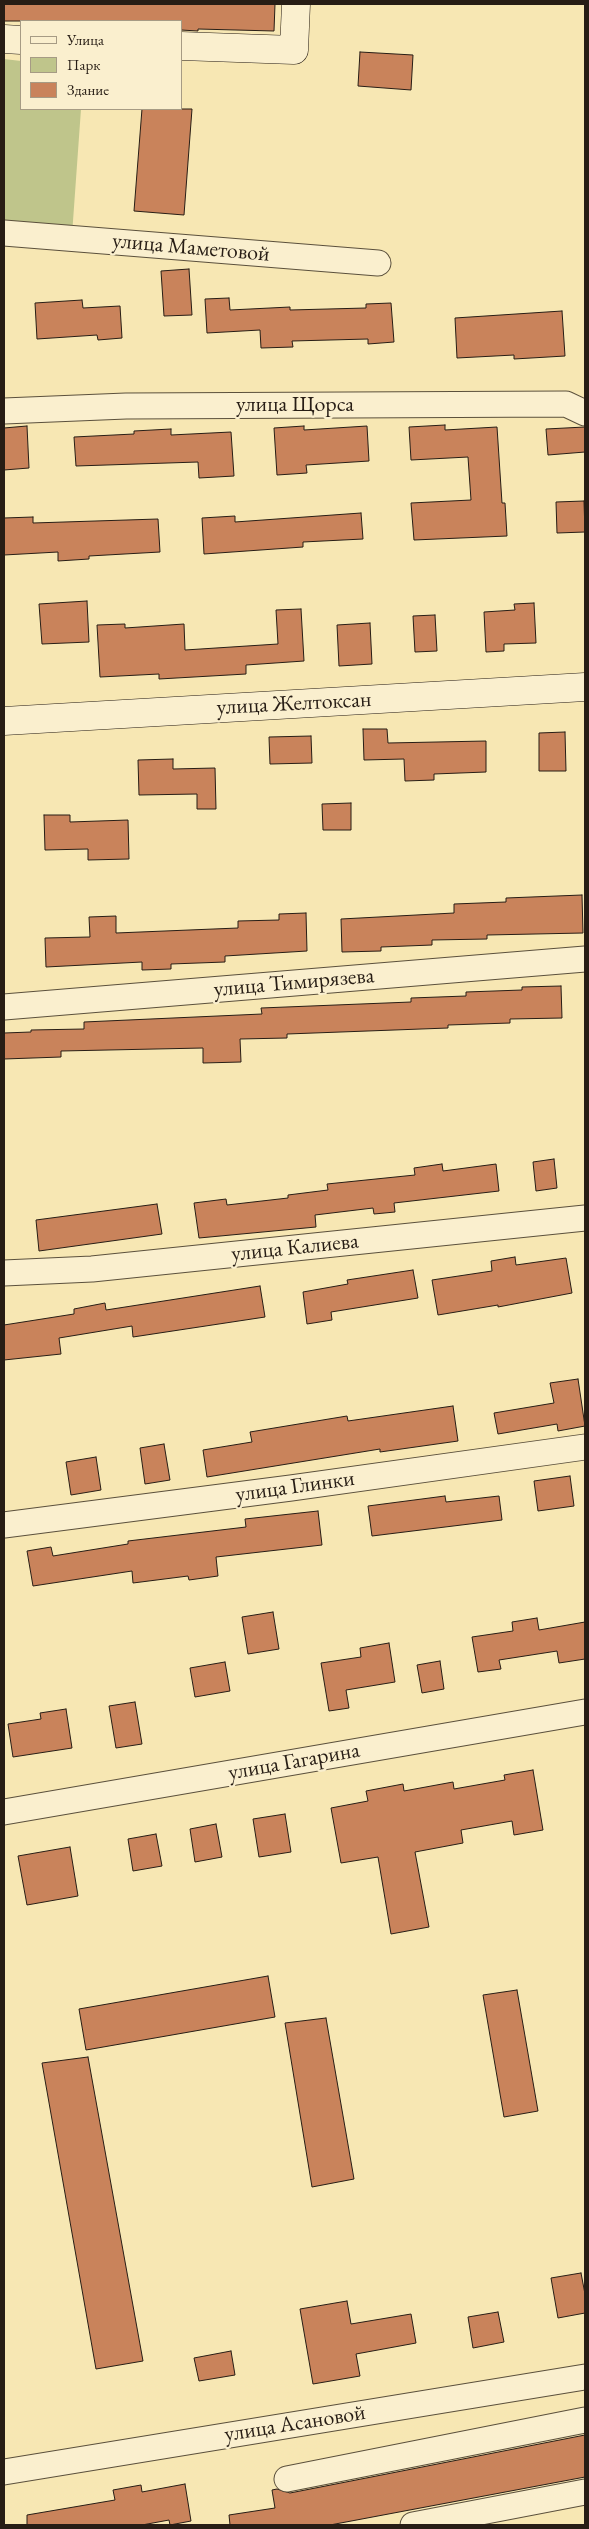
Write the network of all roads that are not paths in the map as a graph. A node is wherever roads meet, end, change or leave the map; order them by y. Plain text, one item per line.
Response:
1 (296, 4) edge
2 (4, 39) edge
3 (20, 40) edge
4 (182, 46) edge
5 (4, 233) edge
6 (378, 263) dead end
7 (4, 411) edge
8 (585, 412) edge
9 (585, 687) edge
10 (4, 721) edge
11 (585, 959) edge
12 (4, 1006) edge
13 (585, 1218) edge
14 (4, 1273) edge
15 (585, 1447) edge
16 (4, 1525) edge
17 (585, 1712) edge
18 (4, 1812) edge
19 (585, 2377) edge
20 (585, 2420) edge
21 (4, 2472) edge
22 (286, 2478) dead end
23 (585, 2492) edge
24 (413, 2525) edge

1 - 4 street
2 - 3 street
5 - 6 street, улица Маметовой
7 - 8 street, улица Щорса
9 - 10 street, улица Желтоксан
11 - 12 street, улица Тимирязева
13 - 14 street, улица Калиева
15 - 16 street, улица Глинки
17 - 18 street, улица Гагарина
19 - 21 street, улица Асановой
20 - 22 street
23 - 24 street

